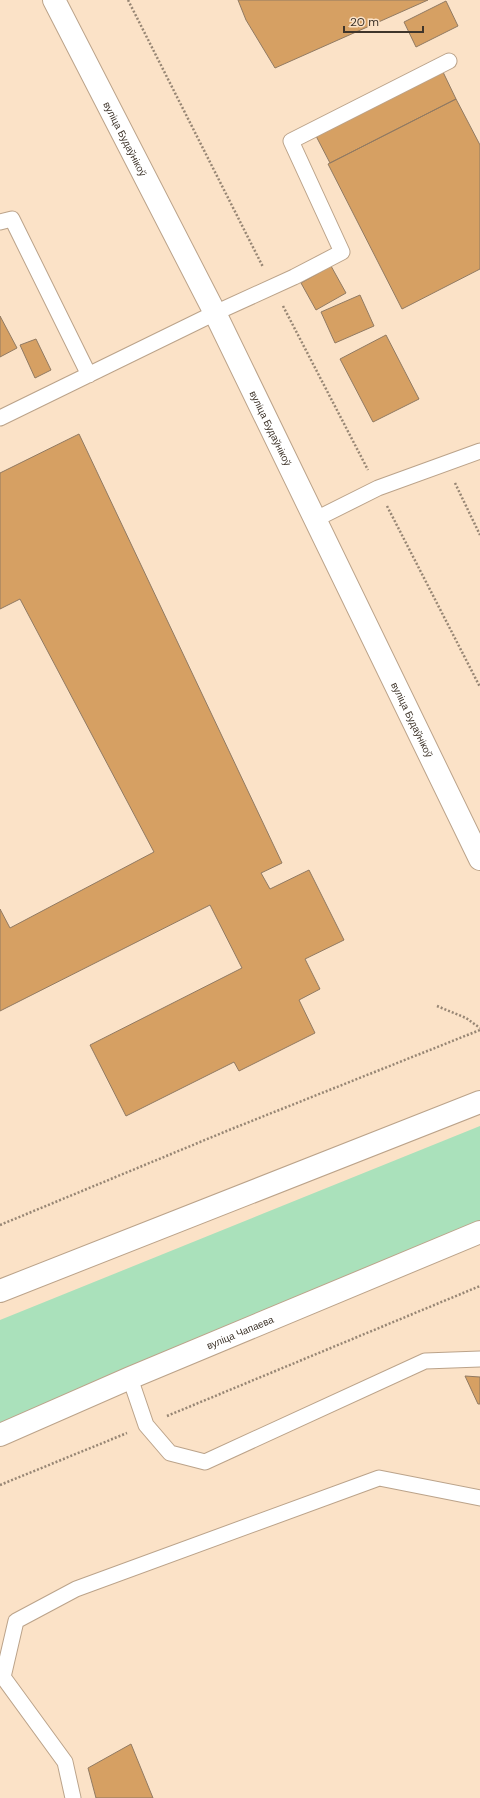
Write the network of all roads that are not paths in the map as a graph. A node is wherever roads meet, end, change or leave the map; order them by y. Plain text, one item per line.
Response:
1 (58, 1) edge
2 (449, 61) dead end
3 (0, 222) edge
4 (215, 313) junction
5 (89, 374) junction
6 (0, 418) edge
7 (480, 451) edge
8 (314, 520) junction
9 (480, 860) edge
10 (480, 1102) edge
11 (480, 1232) edge
12 (0, 1291) edge
13 (480, 1359) edge
14 (130, 1378) junction
15 (0, 1435) edge
16 (480, 1498) edge
17 (73, 1798) edge

1 - 4 main road, вуліца Будаўнікоў
2 - 4 lane
3 - 5 lane
4 - 5 lane
4 - 8 main road, вуліца Будаўнікоў
5 - 6 lane
7 - 8 lane
8 - 9 main road, вуліца Будаўнікоў
10 - 12 main road
11 - 14 main road, вуліца Чапаева
13 - 14 lane
14 - 15 main road, вуліца Чапаева
16 - 17 lane

